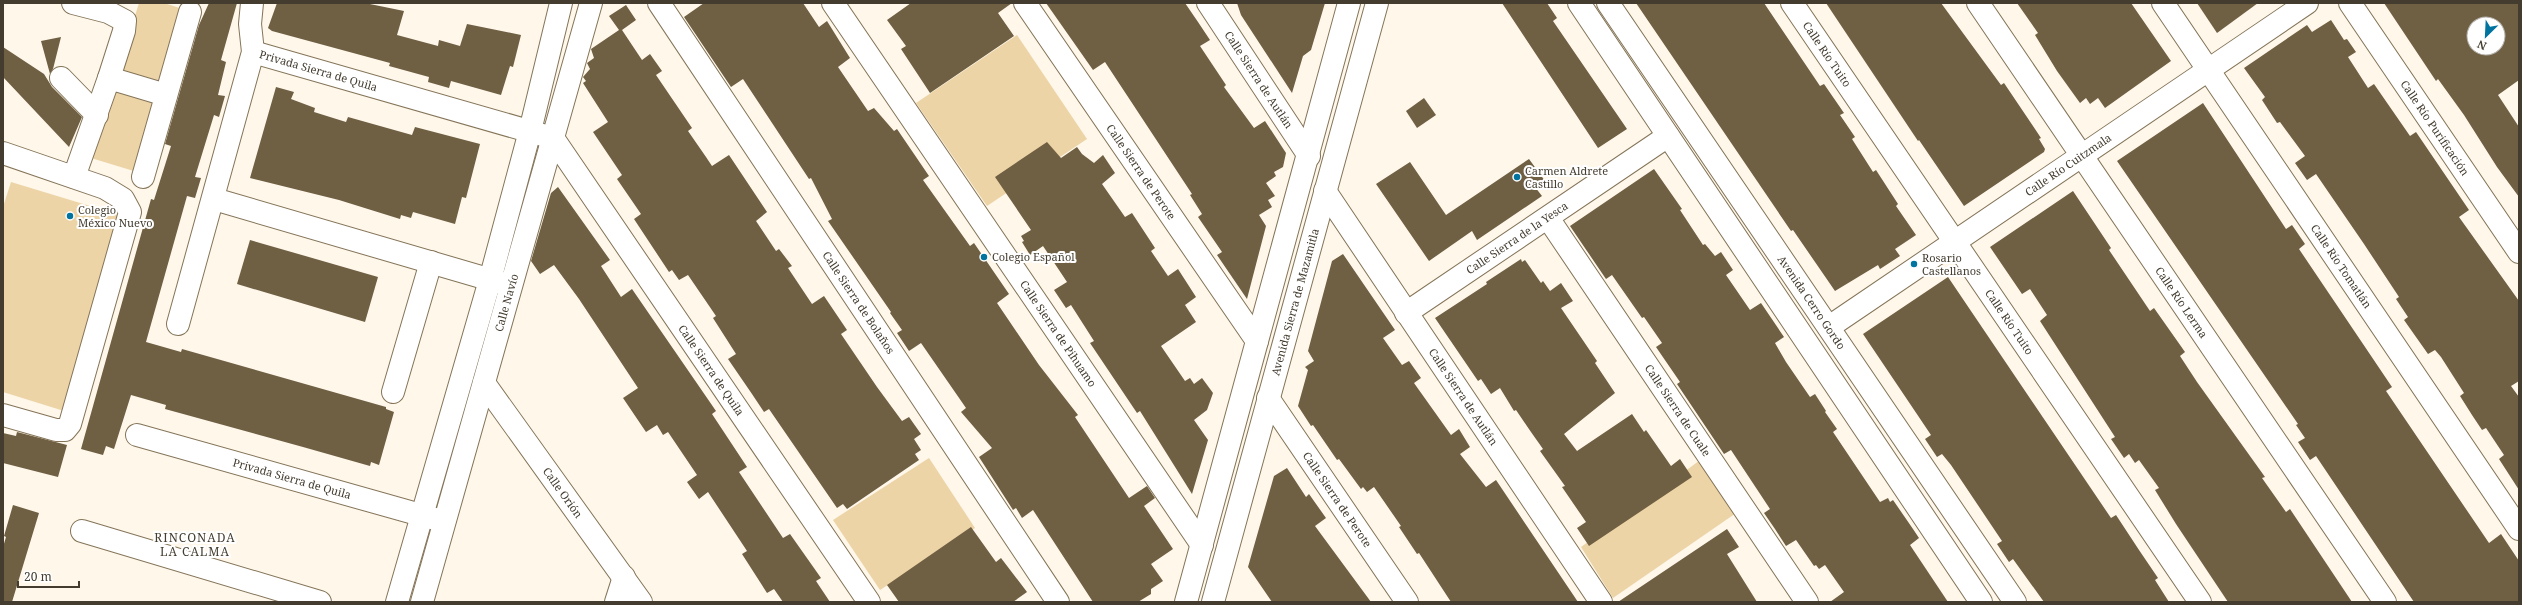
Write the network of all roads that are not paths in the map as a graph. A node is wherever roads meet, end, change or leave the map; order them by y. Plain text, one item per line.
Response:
1 (73, 3) edge
2 (252, 3) edge
3 (561, 3) edge
4 (591, 3) edge
5 (659, 3) edge
6 (833, 3) edge
7 (1025, 3) edge
8 (1208, 3) edge
9 (1350, 3) edge
10 (1377, 3) edge
11 (1579, 3) edge
12 (1608, 3) edge
13 (1792, 3) edge
14 (1978, 3) edge
15 (2163, 3) edge
16 (2307, 3) edge
17 (2350, 3) edge
18 (190, 12) dead end
19 (253, 52) junction
20 (2208, 70) junction
21 (61, 78) dead end
22 (109, 78) junction
23 (166, 95) junction
24 (97, 115) junction
25 (530, 131) junction
26 (1668, 136) junction
27 (553, 138) junction
28 (3, 153) edge
29 (2082, 155) junction
30 (1309, 156) junction
31 (74, 177) junction
32 (143, 177) dead end
33 (1325, 191) junction
34 (214, 199) junction
35 (1548, 218) junction
36 (1954, 242) junction
37 (2519, 252) edge
38 (431, 262) junction
39 (490, 280) junction
40 (510, 286) junction
41 (1406, 313) junction
42 (178, 324) dead end
43 (1828, 327) junction
44 (1257, 341) junction
45 (484, 383) junction
46 (393, 392) dead end
47 (1268, 398) junction
48 (3, 415) edge
49 (137, 435) dead end
50 (1231, 440) junction
51 (1255, 446) junction
52 (420, 516) junction
53 (446, 522) junction
54 (1964, 527) junction
55 (2519, 529) edge
56 (82, 531) dead end
57 (1944, 543) junction
58 (1202, 545) junction
59 (624, 577) junction
60 (320, 602) edge
61 (397, 602) edge
62 (422, 602) edge
63 (616, 602) edge
64 (641, 602) edge
65 (869, 602) edge
66 (1058, 602) edge
67 (1186, 602) edge
68 (1213, 602) edge
69 (1407, 602) edge
70 (1601, 602) edge
71 (1807, 602) edge
72 (1982, 602) edge
73 (2014, 602) edge
74 (2200, 602) edge
75 (2385, 602) edge

1 - 22 street
2 - 19 street
3 - 25 street, Calle Navío
4 - 27 street, Calle Navío
5 - 66 street, Calle Sierra de Bolaños
6 - 58 street, Calle Sierra de Pihuamo
7 - 44 street, Calle Sierra de Perote
8 - 30 street, Calle Sierra de Autlán
9 - 30 street
10 - 33 street, Avenida Sierra de Mazamitla
11 - 26 street
12 - 43 street, Avenida Cerro Gordo
13 - 36 street, Calle Río Tuito
14 - 29 street, Calle Río Lerma
15 - 20 street, Calle Río Tomatlán
16 - 20 street, Calle Río Cuitzmala
17 - 37 street, Calle Río Purificación
18 - 23 street
19 - 25 street, Privada Sierra de Quila
19 - 34 street, Privada Sierra de Quila
20 - 29 street, Calle Río Cuitzmala
20 - 55 street, Calle Río Tomatlán
21 - 24 street
22 - 23 street
22 - 24 street
23 - 32 street
24 - 31 street
25 - 27 street, Privada Sierra de Quila
25 - 39 street, Calle Navío
26 - 35 street, Calle Sierra de la Yesca
26 - 57 street
27 - 40 street, Calle Navío
27 - 65 street, Calle Sierra de Quila
28 - 31 street
29 - 36 street, Calle Río Cuitzmala
29 - 75 street, Calle Río Lerma
30 - 44 street
31 - 48 street
33 - 41 street, Calle Sierra de Autlán
33 - 47 street, Avenida Sierra de Mazamitla
34 - 38 street
34 - 42 street, Privada Sierra de Quila
35 - 41 street, Calle Sierra de la Yesca
35 - 71 street, Calle Sierra de Cuale
36 - 43 street, Calle Río Cuitzmala
36 - 74 street, Calle Río Tuito
38 - 39 street
38 - 46 street
39 - 40 street
39 - 52 street, Calle Navío
40 - 45 street, Calle Navío
41 - 70 street, Calle Sierra de Autlán
43 - 54 street, Avenida Cerro Gordo
44 - 50 street
45 - 53 street, Calle Navío
45 - 59 street, Calle Orión
47 - 51 street, Avenida Sierra de Mazamitla
47 - 69 street, Calle Sierra de Perote
49 - 52 street, Privada Sierra de Quila
50 - 51 street
50 - 58 street
51 - 68 street, Avenida Sierra de Mazamitla
52 - 53 street, Privada Sierra de Quila
52 - 61 street, Calle Navío
53 - 62 street, Calle Navío
54 - 57 street
54 - 73 street, Avenida Cerro Gordo
56 - 60 street
57 - 72 street
58 - 67 street
59 - 63 street
59 - 64 street, Calle Orión

